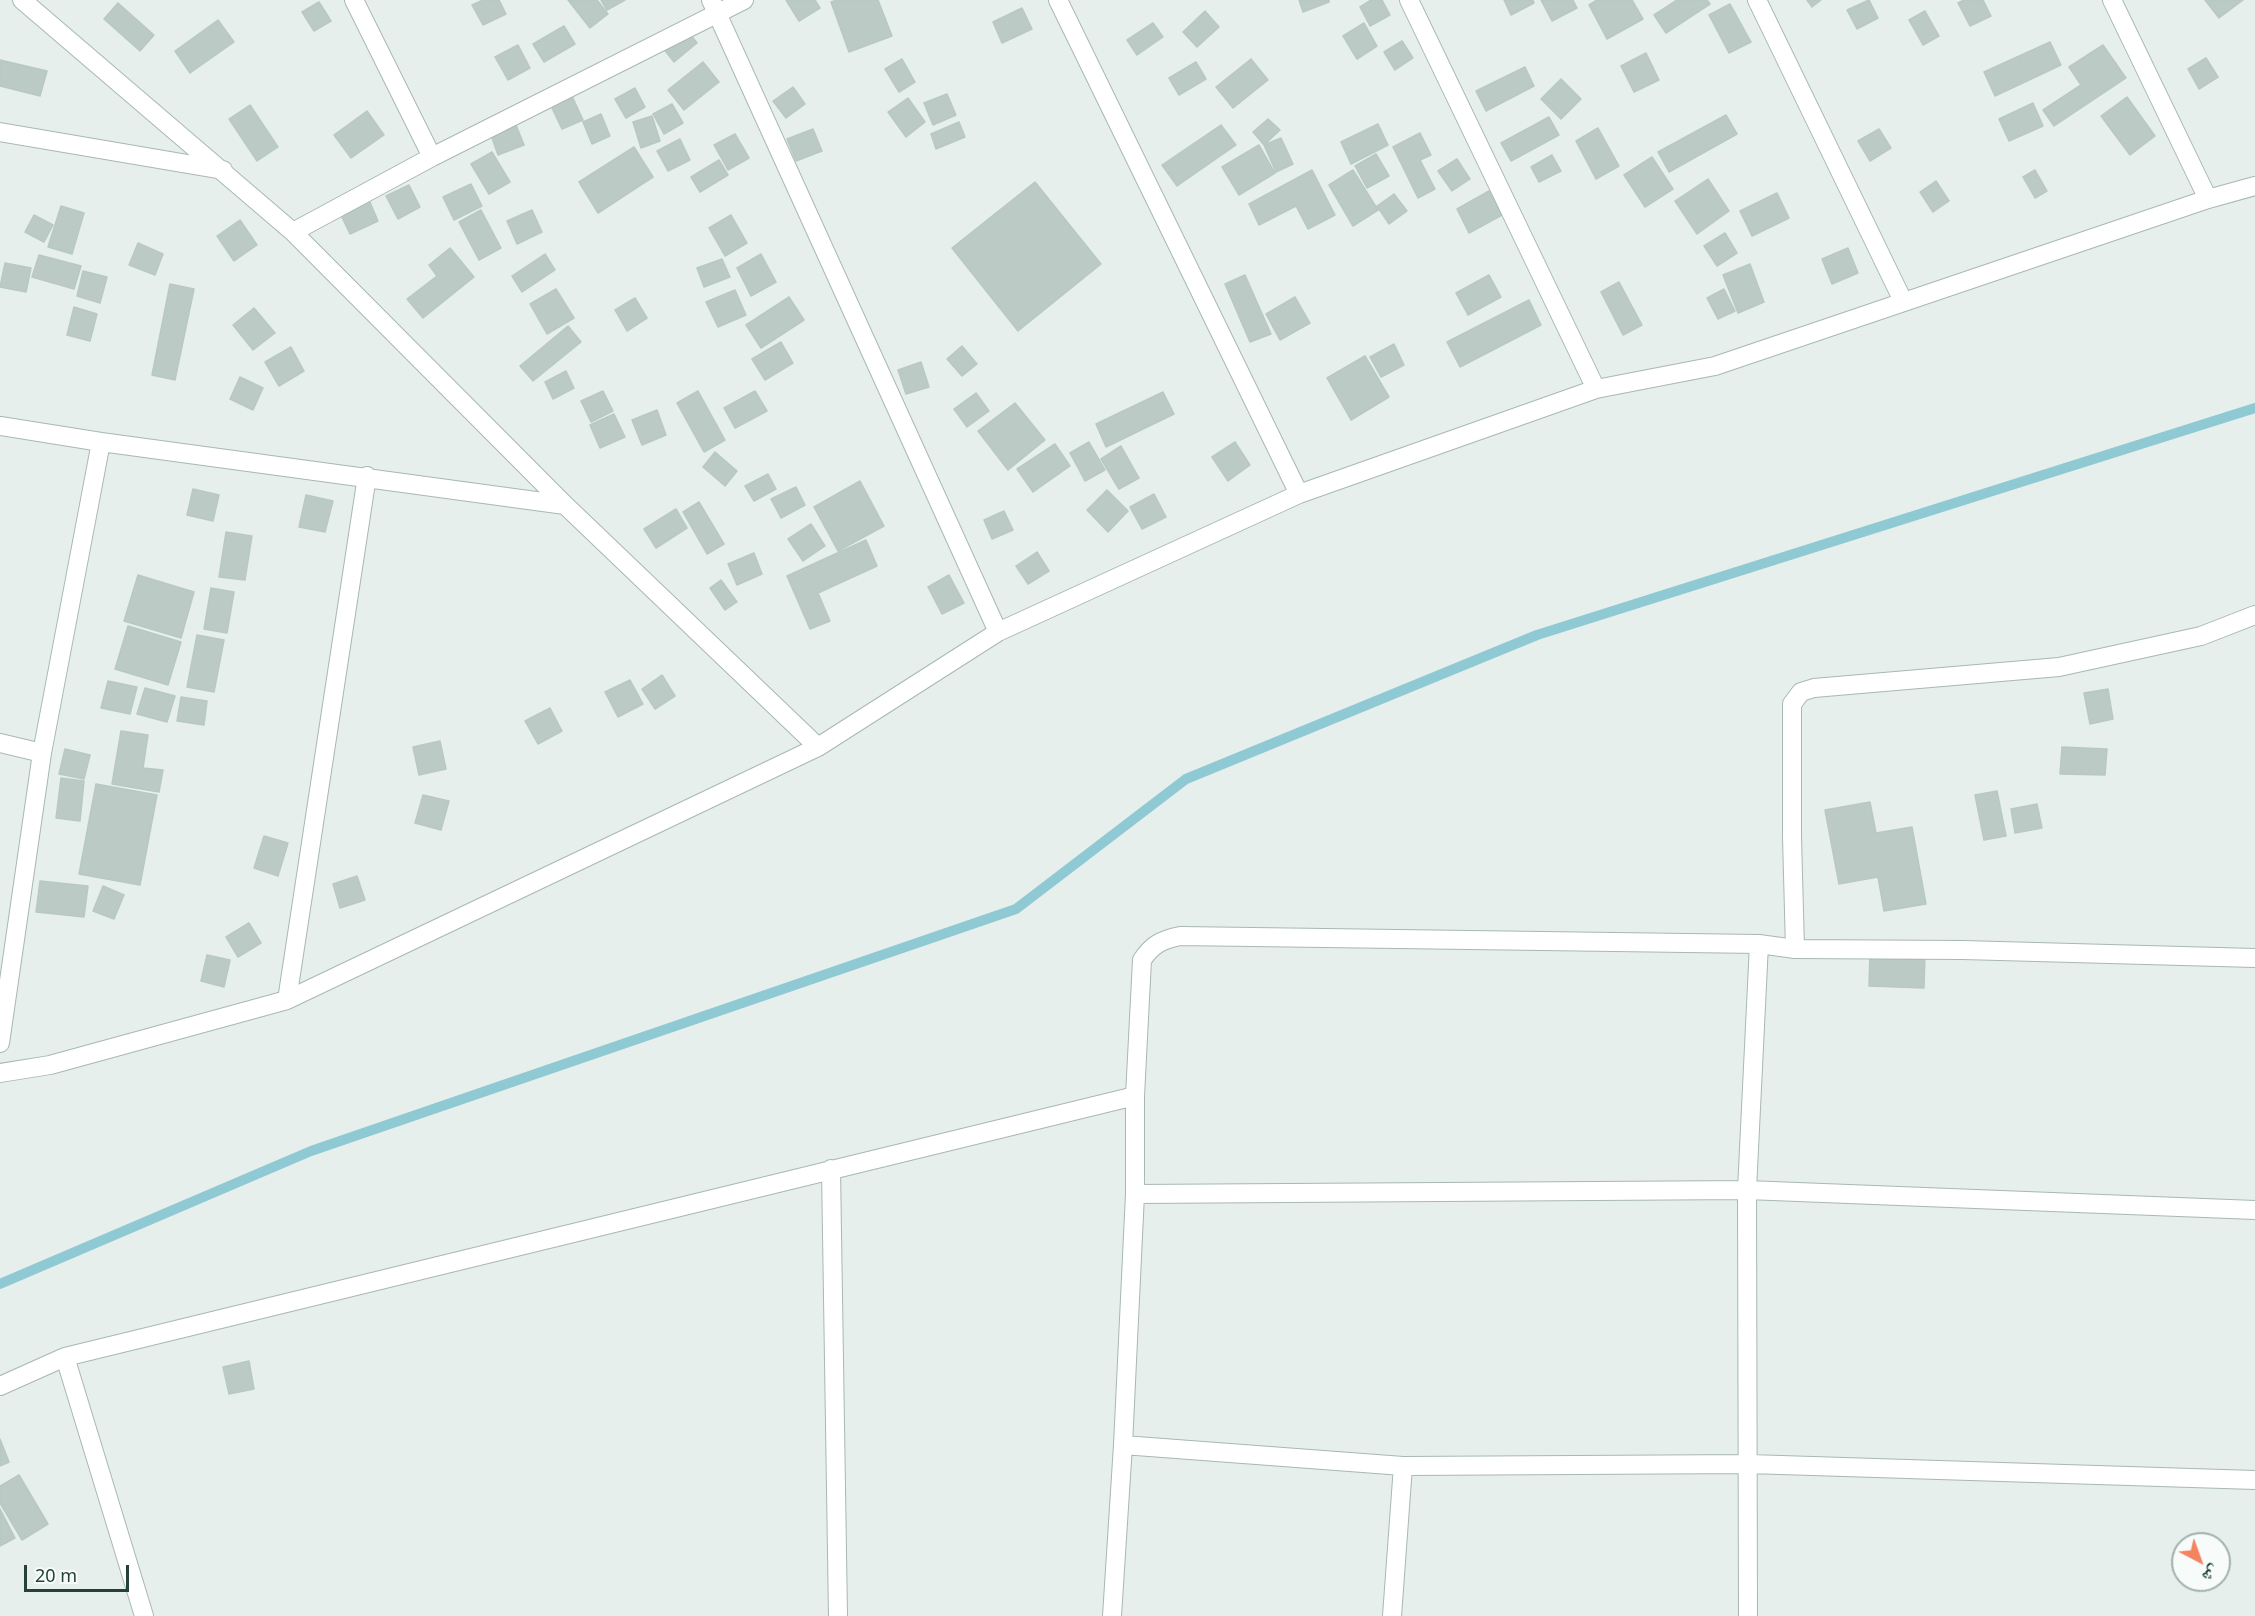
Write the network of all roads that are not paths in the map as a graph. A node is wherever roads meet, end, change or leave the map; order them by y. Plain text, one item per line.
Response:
1 (22, 0) edge
2 (354, 0) edge
3 (744, 0) edge
4 (1058, 0) edge
5 (1410, 0) edge
6 (1757, 0) edge
7 (2112, 0) edge
8 (714, 7) edge
9 (0, 132) edge
10 (432, 157) junction
11 (223, 170) junction
12 (2255, 186) edge
13 (2208, 199) junction
14 (293, 232) junction
15 (1903, 301) junction
16 (1596, 389) junction
17 (0, 426) edge
18 (101, 442) junction
19 (367, 476) junction
20 (1299, 494) junction
21 (565, 505) junction
22 (2255, 615) edge
23 (999, 632) junction
24 (0, 743) edge
25 (818, 747) junction
26 (42, 753) junction
27 (1759, 944) junction
28 (1795, 949) junction
29 (2255, 958) edge
30 (287, 1000) junction
31 (0, 1038) edge
32 (0, 1043) edge
33 (0, 1073) edge
34 (1135, 1096) junction
35 (831, 1169) junction
36 (1747, 1190) junction
37 (1135, 1194) junction
38 (2255, 1210) edge
39 (65, 1357) junction
40 (0, 1386) edge
41 (1123, 1445) junction
42 (1749, 1464) junction
43 (1403, 1466) junction
44 (2255, 1480) edge
45 (144, 1616) edge
46 (838, 1616) edge
47 (1112, 1616) edge
48 (1392, 1616) edge
49 (1748, 1616) edge

1 - 11 street
2 - 10 street
3 - 8 street
4 - 20 street
5 - 16 street
6 - 15 street
7 - 13 street
8 - 10 street
8 - 23 street
9 - 11 street
10 - 14 street
11 - 14 street
12 - 13 street
13 - 15 street
14 - 21 street
15 - 16 street
16 - 20 street
17 - 18 street
18 - 19 street
18 - 26 street
19 - 21 street
19 - 30 street
20 - 23 street
21 - 25 street
22 - 28 street
23 - 25 street
24 - 26 street
25 - 30 street
26 - 31 street
27 - 28 street
27 - 34 street
27 - 36 street
28 - 29 street
30 - 33 street
31 - 32 street
34 - 35 street
34 - 37 street
35 - 39 street
35 - 46 street
36 - 37 street
36 - 38 street
36 - 42 street
37 - 41 street
39 - 40 street
39 - 45 street
41 - 43 street
41 - 47 street
42 - 43 street
42 - 44 street
42 - 49 street
43 - 48 street

